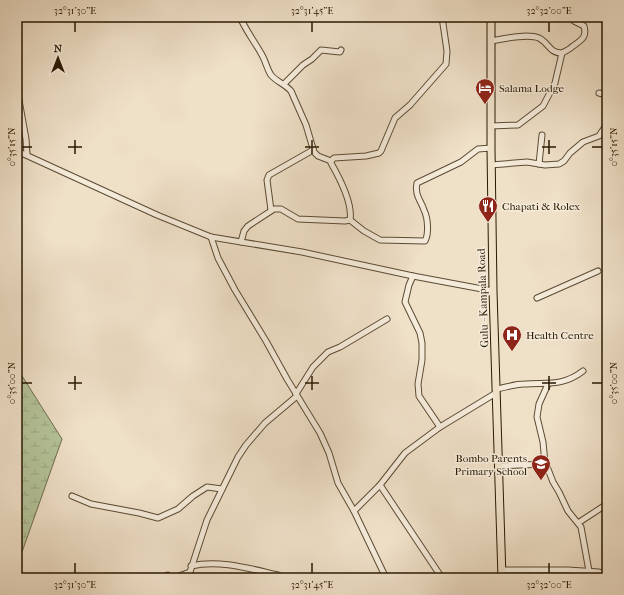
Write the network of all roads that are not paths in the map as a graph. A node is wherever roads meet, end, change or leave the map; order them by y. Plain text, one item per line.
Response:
1 (240, 17) edge
2 (442, 17) edge
3 (491, 17) edge
4 (572, 17) edge
5 (491, 41) junction
6 (341, 50) dead end
7 (562, 53) junction
8 (284, 84) junction
9 (17, 88) edge
10 (599, 93) dead end
11 (607, 95) edge
12 (607, 124) edge
13 (491, 126) junction
14 (542, 135) dead end
15 (491, 148) junction
16 (313, 150) junction
17 (17, 151) edge
18 (27, 155) junction
19 (331, 161) junction
20 (539, 164) junction
21 (491, 165) junction
22 (271, 210) junction
23 (350, 220) junction
24 (211, 237) junction
25 (241, 242) junction
26 (598, 271) dead end
27 (413, 276) junction
28 (493, 291) junction
29 (537, 298) dead end
30 (387, 319) dead end
31 (583, 371) dead end
32 (548, 384) junction
33 (496, 391) junction
34 (296, 395) junction
35 (440, 427) junction
36 (545, 463) junction
37 (499, 466) junction
38 (380, 485) junction
39 (222, 489) junction
40 (72, 496) dead end
41 (607, 504) edge
42 (354, 511) junction
43 (578, 523) junction
44 (190, 569) junction
45 (589, 571) junction
46 (502, 574) edge
47 (278, 575) dead end
48 (607, 575) edge
49 (160, 578) edge
50 (188, 578) edge
51 (386, 578) edge
52 (442, 578) edge

1 - 8 street
2 - 19 street
3 - 5 main road, Gulu - Kampala Road
4 - 7 street
5 - 7 street
5 - 13 main road, Gulu - Kampala Road
6 - 8 street
7 - 13 street
8 - 16 street
9 - 18 street
10 - 11 street
12 - 20 street
13 - 15 main road, Gulu - Kampala Road
14 - 20 street
15 - 21 main road, Gulu - Kampala Road
15 - 23 street
16 - 19 street
16 - 22 street
17 - 18 street
18 - 24 street
19 - 23 street
20 - 21 street
21 - 28 main road, Gulu - Kampala Road
22 - 23 street
22 - 25 street
24 - 25 street
24 - 34 street
25 - 27 street
26 - 29 street
27 - 28 street
27 - 35 street
28 - 33 main road, Gulu - Kampala Road
30 - 34 street
31 - 32 street
32 - 33 street
32 - 36 street
33 - 35 street
33 - 37 main road, Gulu - Kampala Road
34 - 39 street
34 - 42 street
35 - 38 street
36 - 37 street
36 - 43 street
37 - 46 main road, Gulu - Kampala Road
38 - 42 street
38 - 52 street
39 - 40 street
39 - 44 street
41 - 43 street
42 - 51 street
43 - 45 street
44 - 47 street
44 - 49 street
44 - 50 street
45 - 46 street
45 - 48 street

